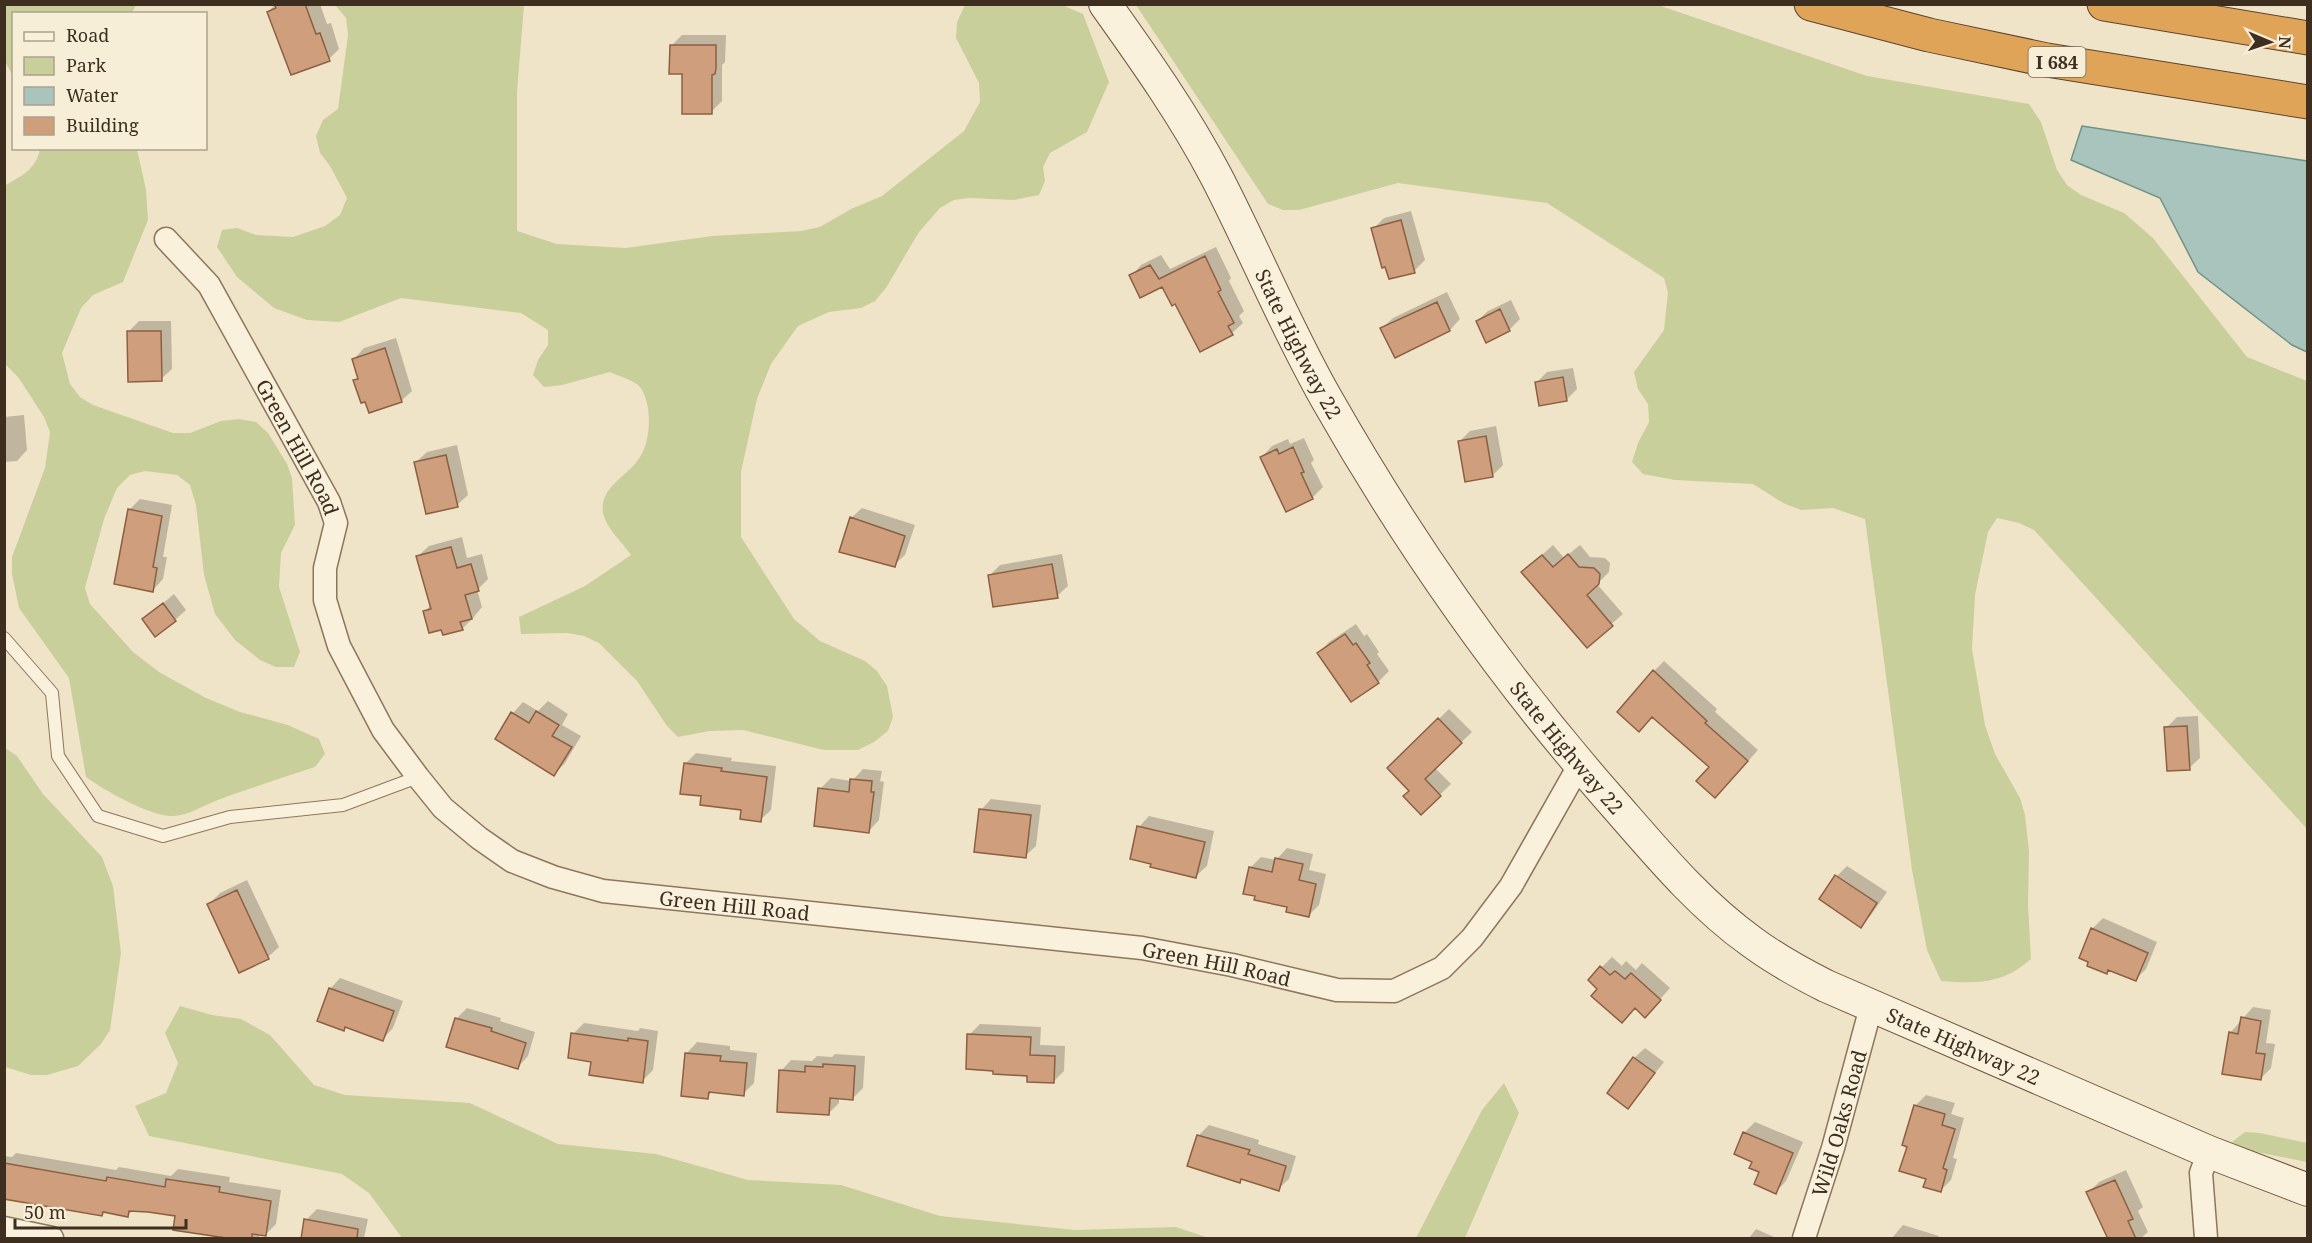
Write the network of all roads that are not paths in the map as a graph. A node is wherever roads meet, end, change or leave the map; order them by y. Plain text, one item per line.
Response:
1 (1105, 4) edge
2 (1811, 4) edge
3 (2104, 4) edge
4 (2307, 38) edge
5 (2307, 102) edge
6 (166, 239) dead end
7 (4, 638) edge
8 (1580, 764) junction
9 (418, 777) junction
10 (1871, 1007) junction
11 (2209, 1152) junction
12 (2307, 1190) edge
13 (4, 1228) edge
14 (52, 1239) edge
15 (1804, 1239) edge
16 (2206, 1239) edge

1 - 8 main road, State Highway 22
2 - 5 highway, I 684
3 - 4 highway
6 - 9 street, Green Hill Road
7 - 9 lane
8 - 9 street, Green Hill Road
8 - 10 main road, State Highway 22
10 - 11 main road, State Highway 22
10 - 15 street, Wild Oaks Road
11 - 12 main road, State Highway 22
11 - 16 street
13 - 14 street

